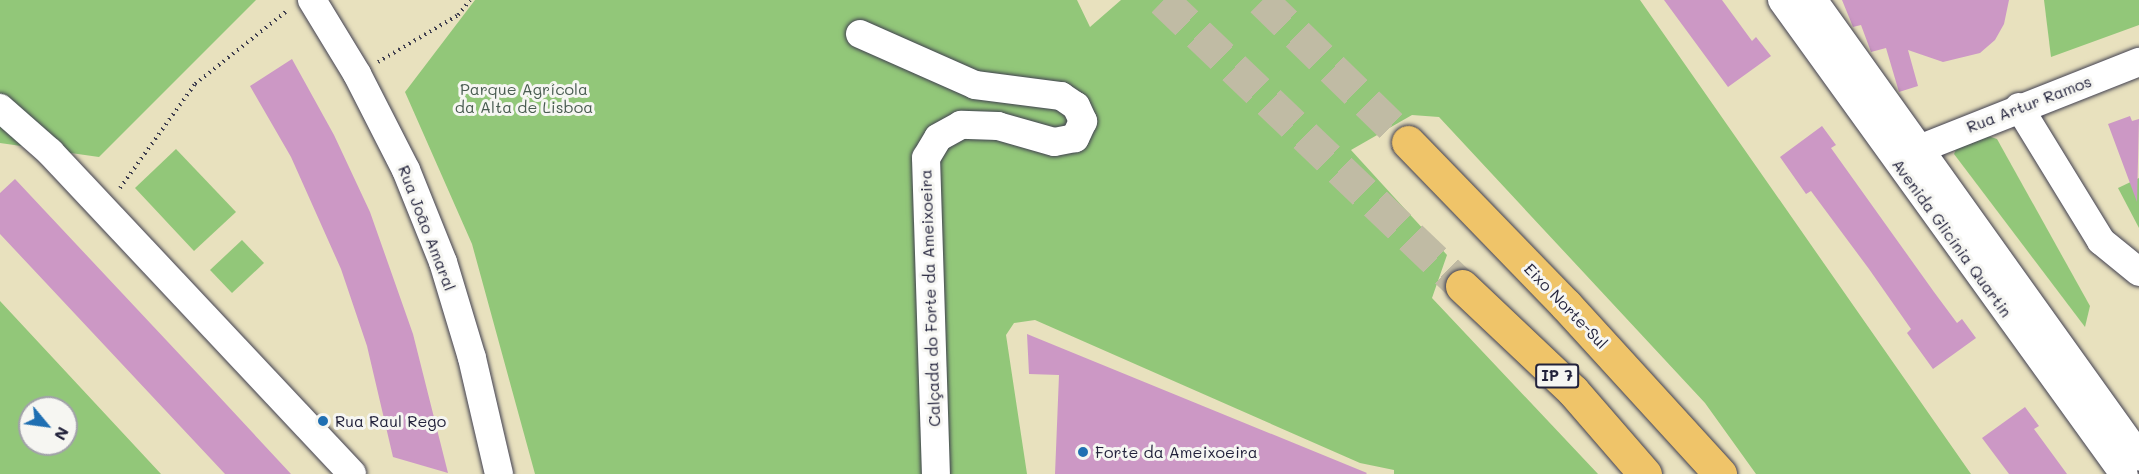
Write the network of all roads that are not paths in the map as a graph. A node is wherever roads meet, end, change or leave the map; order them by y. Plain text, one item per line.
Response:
1 (1782, 0) edge
2 (1813, 0) edge
3 (302, 4) edge
4 (860, 34) dead end
5 (2139, 62) edge
6 (2019, 107) junction
7 (0, 108) edge
8 (1408, 142) tunnel mouth
9 (1907, 154) junction
10 (2139, 272) edge
11 (1462, 286) tunnel mouth
12 (2139, 456) edge
13 (352, 474) edge
14 (499, 474) edge
15 (936, 474) edge
16 (1645, 474) edge
17 (1719, 474) edge
18 (2124, 474) edge

1 - 9 street, Avenida Glicínia Quartin
2 - 9 street, Avenida Glicínia Quartin
3 - 14 street, Rua João Amaral
4 - 15 street, Calçada do Forte da Ameixoeira
5 - 6 street, Rua Artur Ramos
6 - 9 street, Rua Artur Ramos
6 - 10 street
7 - 13 street
8 - 17 highway, Eixo Norte-Sul
9 - 12 street, Avenida Glicínia Quartin
9 - 18 street, Avenida Glicínia Quartin
11 - 16 highway, IP 7

